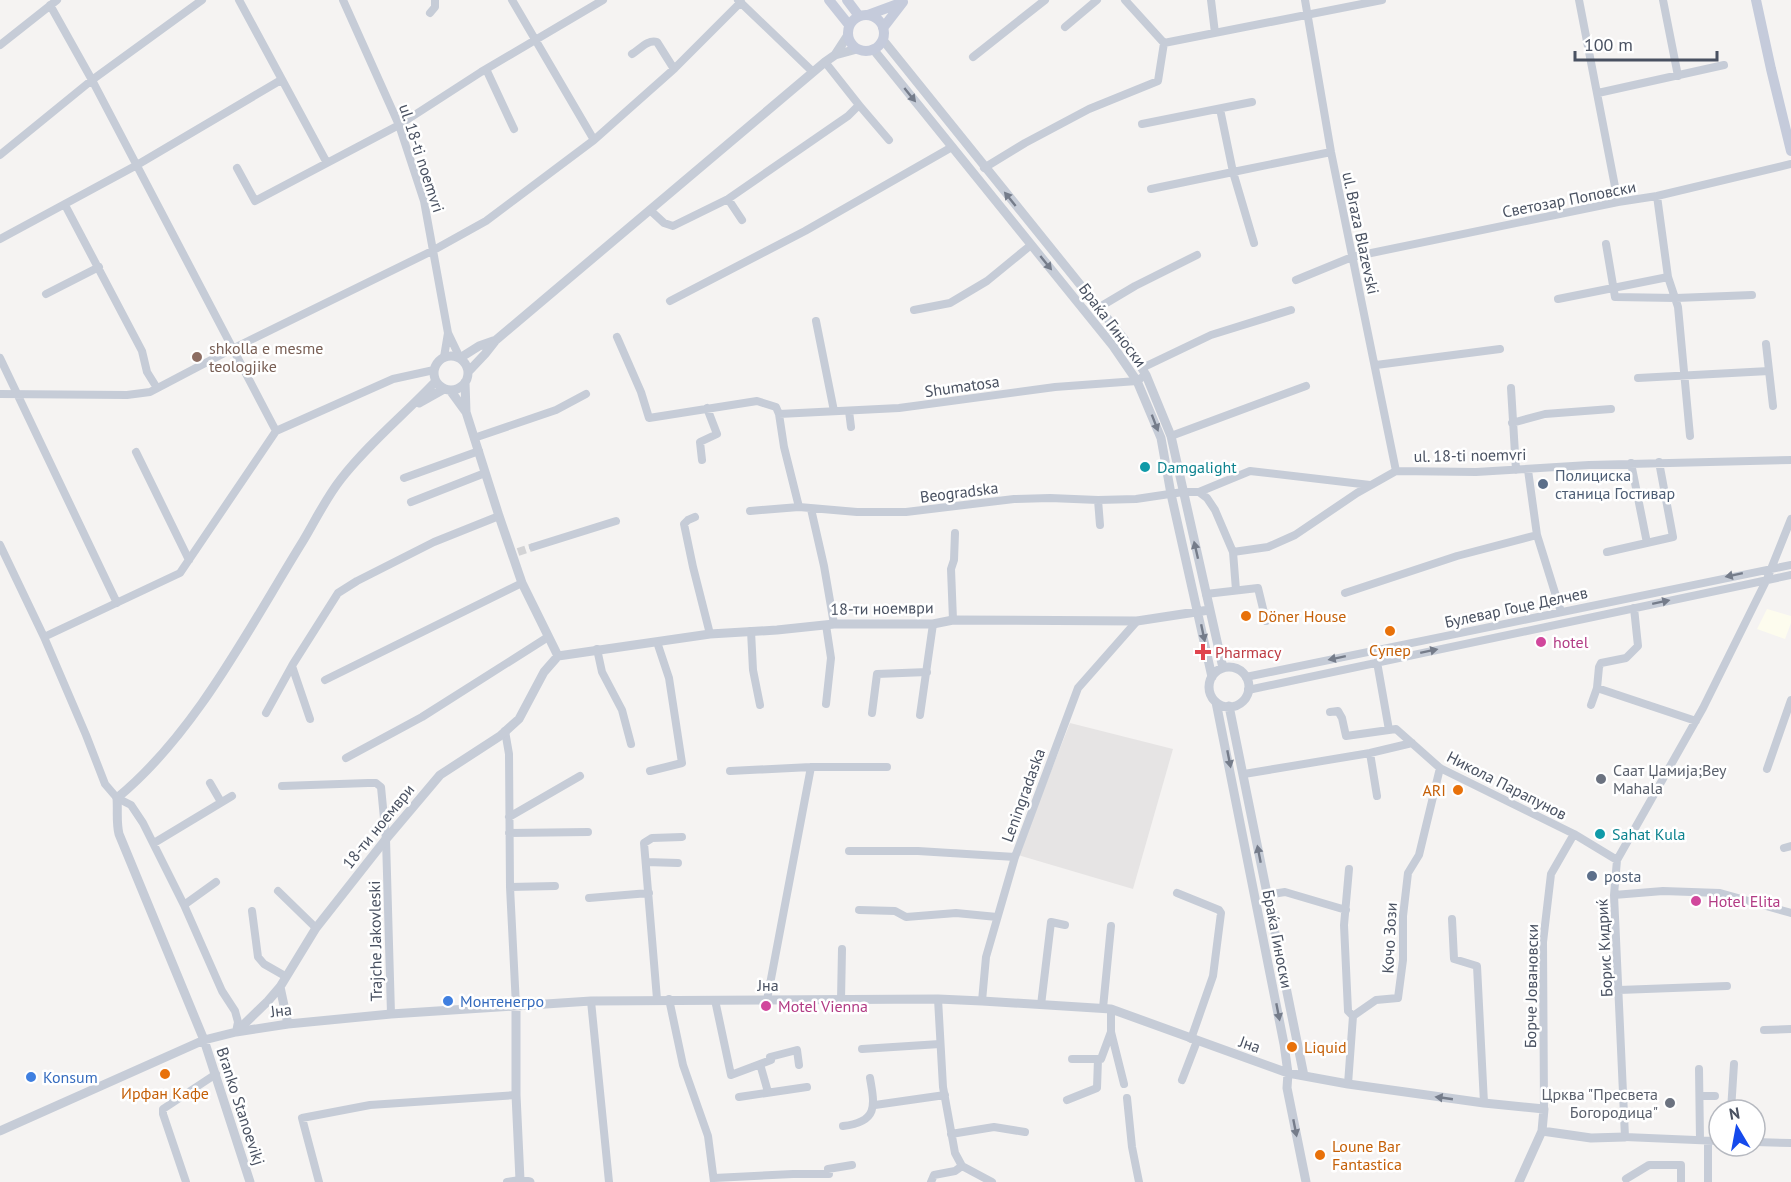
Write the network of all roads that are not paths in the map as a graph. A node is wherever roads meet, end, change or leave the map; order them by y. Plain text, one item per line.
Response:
1 (202, 0) edge
2 (239, 0) edge
3 (343, 0) edge
4 (435, 0) edge
5 (512, 0) edge
6 (603, 0) edge
7 (829, 0) edge
8 (847, 0) edge
9 (1045, 0) edge
10 (1097, 0) edge
11 (1125, 0) edge
12 (1211, 0) edge
13 (1305, 0) edge
14 (1382, 0) edge
15 (1579, 0) edge
16 (1663, 0) edge
17 (1756, 0) edge
18 (740, 1) edge
19 (905, 1) edge
20 (54, 2) edge
21 (430, 13) dead end
22 (1308, 14) junction
23 (864, 15) junction
24 (1065, 27) dead end
25 (884, 28) junction
26 (848, 30) junction
27 (1215, 33) junction
28 (537, 40) junction
29 (883, 40) junction
30 (1164, 43) junction
31 (0, 45) edge
32 (857, 49) junction
33 (873, 49) junction
34 (632, 54) dead end
35 (834, 55) junction
36 (973, 57) dead end
37 (825, 62) junction
38 (1724, 65) dead end
39 (486, 69) junction
40 (674, 69) junction
41 (813, 72) junction
42 (1678, 76) junction
43 (92, 80) junction
44 (281, 80) junction
45 (1598, 93) junction
46 (1252, 102) dead end
47 (859, 105) junction
48 (1220, 109) junction
49 (1142, 124) dead end
50 (399, 125) junction
51 (514, 129) dead end
52 (594, 140) junction
53 (889, 140) dead end
54 (952, 147) junction
55 (1791, 151) edge
56 (1331, 152) junction
57 (0, 155) edge
58 (327, 163) junction
59 (1791, 164) edge
60 (137, 165) junction
61 (237, 168) dead end
62 (984, 168) junction
63 (1233, 172) junction
64 (1152, 189) dead end
65 (1657, 196) junction
66 (728, 199) junction
67 (1618, 202) junction
68 (64, 205) junction
69 (651, 211) junction
70 (742, 220) dead end
71 (0, 239) edge
72 (1254, 243) dead end
73 (1606, 244) dead end
74 (1031, 245) junction
75 (432, 251) junction
76 (1197, 255) dead end
77 (1352, 257) junction
78 (99, 267) junction
79 (1668, 277) junction
80 (1296, 280) dead end
81 (1615, 288) junction
82 (46, 294) dead end
83 (1752, 295) dead end
84 (1676, 298) junction
85 (1558, 299) dead end
86 (670, 301) dead end
87 (1098, 308) junction
88 (914, 310) dead end
89 (1291, 310) dead end
90 (816, 321) dead end
91 (448, 333) junction
92 (617, 337) dead end
93 (496, 340) junction
94 (1766, 344) dead end
95 (232, 349) junction
96 (1500, 349) dead end
97 (444, 357) junction
98 (0, 358) edge
99 (460, 358) junction
100 (1376, 365) junction
101 (434, 370) junction
102 (1769, 370) junction
103 (468, 372) junction
104 (1144, 372) junction
105 (1684, 375) junction
106 (1638, 378) dead end
107 (436, 381) junction
108 (1137, 381) junction
109 (465, 382) junction
110 (1306, 386) dead end
111 (157, 388) junction
112 (1511, 388) dead end
113 (447, 389) junction
114 (0, 394) edge
115 (586, 394) dead end
116 (17, 395) junction
117 (1773, 406) dead end
118 (411, 407) junction
119 (707, 408) junction
120 (1611, 410) dead end
121 (834, 411) junction
122 (849, 411) junction
123 (466, 412) junction
124 (779, 414) junction
125 (1512, 423) junction
126 (851, 427) dead end
127 (276, 431) junction
128 (1171, 436) junction
129 (1690, 436) dead end
130 (474, 438) junction
131 (478, 451) junction
132 (136, 452) dead end
133 (702, 460) dead end
134 (1791, 460) edge
135 (1659, 462) junction
136 (1631, 464) junction
137 (1515, 470) junction
138 (1528, 470) junction
139 (1396, 471) junction
140 (485, 473) junction
141 (404, 478) dead end
142 (1371, 485) junction
143 (1183, 492) junction
144 (1199, 492) junction
145 (1171, 494) junction
146 (1098, 500) junction
147 (411, 502) dead end
148 (799, 507) junction
149 (810, 509) junction
150 (750, 511) dead end
151 (499, 516) junction
152 (695, 517) dead end
153 (1791, 519) edge
154 (616, 521) dead end
155 (1100, 525) dead end
156 (954, 532) dead end
157 (1537, 535) junction
158 (1647, 543) junction
159 (0, 545) edge
160 (533, 547) tunnel mouth
161 (1233, 552) junction
162 (1607, 552) dead end
163 (189, 560) junction
164 (1791, 565) edge
165 (1772, 567) junction
166 (1791, 575) edge
167 (1767, 579) junction
168 (522, 583) junction
169 (1236, 590) junction
170 (1345, 593) dead end
171 (1206, 594) junction
172 (117, 603) junction
173 (1634, 608) junction
174 (1209, 610) junction
175 (1198, 611) junction
176 (1561, 612) junction
177 (953, 620) junction
178 (1137, 621) junction
179 (1266, 621) dead end
180 (830, 624) junction
181 (933, 624) junction
182 (751, 631) junction
183 (710, 634) junction
184 (548, 636) junction
185 (44, 638) junction
186 (657, 642) junction
187 (597, 649) junction
188 (558, 656) junction
189 (1377, 663) junction
190 (292, 666) junction
191 (1223, 668) junction
192 (927, 672) junction
193 (1212, 677) junction
194 (1246, 677) junction
195 (325, 680) dead end
196 (1597, 687) junction
197 (1248, 690) junction
198 (1791, 700) edge
199 (1216, 702) junction
200 (826, 704) dead end
201 (760, 705) dead end
202 (1591, 705) dead end
203 (1229, 706) junction
204 (872, 712) dead end
205 (1330, 712) dead end
206 (266, 713) dead end
207 (920, 715) dead end
208 (310, 719) dead end
209 (1696, 721) junction
210 (1389, 730) junction
211 (505, 731) junction
212 (1412, 743) junction
213 (631, 744) dead end
214 (1370, 753) junction
215 (346, 758) dead end
216 (811, 767) junction
217 (887, 767) dead end
218 (1440, 768) junction
219 (1767, 769) dead end
220 (650, 771) dead end
221 (730, 771) dead end
222 (1244, 774) junction
223 (580, 776) dead end
224 (210, 783) dead end
225 (282, 786) dead end
226 (232, 796) dead end
227 (1377, 796) dead end
228 (117, 798) junction
229 (221, 802) junction
230 (509, 818) junction
231 (588, 832) dead end
232 (509, 833) junction
233 (1575, 834) junction
234 (682, 837) dead end
235 (386, 838) junction
236 (154, 843) junction
237 (849, 851) dead end
238 (1015, 857) junction
239 (1617, 860) junction
240 (646, 862) junction
241 (678, 863) dead end
242 (1349, 869) dead end
243 (216, 882) dead end
244 (555, 886) dead end
245 (510, 887) junction
246 (278, 891) dead end
247 (649, 893) junction
248 (1177, 894) dead end
249 (1266, 895) junction
250 (1614, 895) junction
251 (589, 898) dead end
252 (184, 905) junction
253 (859, 910) dead end
254 (1346, 910) junction
255 (252, 911) dead end
256 (1791, 913) edge
257 (997, 917) junction
258 (1452, 919) dead end
259 (1065, 925) dead end
260 (1111, 926) dead end
261 (316, 928) junction
262 (842, 949) dead end
263 (285, 976) junction
264 (1726, 986) dead end
265 (280, 987) junction
266 (1619, 990) junction
267 (657, 999) junction
268 (669, 999) junction
269 (938, 999) junction
270 (715, 1000) junction
271 (767, 1000) junction
272 (841, 1000) junction
273 (591, 1001) junction
274 (982, 1001) junction
275 (1041, 1005) junction
276 (516, 1006) junction
277 (1107, 1008) junction
278 (391, 1014) junction
279 (1353, 1016) junction
280 (288, 1024) junction
281 (1791, 1029) edge
282 (1764, 1030) dead end
283 (236, 1032) junction
284 (1111, 1032) junction
285 (204, 1040) junction
286 (1194, 1040) junction
287 (940, 1044) junction
288 (862, 1049) dead end
289 (1072, 1059) dead end
290 (1098, 1059) junction
291 (760, 1064) junction
292 (1734, 1064) dead end
293 (799, 1065) dead end
294 (1699, 1069) dead end
295 (1288, 1073) junction
296 (216, 1074) junction
297 (1304, 1076) junction
298 (870, 1078) dead end
299 (1182, 1080) dead end
300 (1124, 1084) dead end
301 (1348, 1084) junction
302 (807, 1088) dead end
303 (768, 1092) junction
304 (516, 1095) junction
305 (945, 1095) junction
306 (1700, 1096) junction
307 (1715, 1096) dead end
308 (739, 1097) dead end
309 (1127, 1098) dead end
310 (1732, 1098) edge
311 (1067, 1100) dead end
312 (1484, 1103) junction
313 (875, 1105) junction
314 (1544, 1109) junction
315 (843, 1126) dead end
316 (0, 1131) edge
317 (1542, 1131) junction
318 (1025, 1132) dead end
319 (951, 1134) junction
320 (1625, 1137) junction
321 (1704, 1141) junction
322 (1767, 1142) edge
323 (1791, 1143) edge
324 (852, 1165) dead end
325 (962, 1166) junction
326 (823, 1178) edge
327 (1626, 1179) dead end
328 (714, 1180) edge
329 (523, 1181) edge
330 (186, 1182) edge
331 (250, 1182) edge
332 (319, 1182) edge
333 (507, 1182) edge
334 (609, 1182) edge
335 (931, 1182) edge
336 (992, 1182) edge
337 (1139, 1182) edge
338 (1306, 1182) edge
339 (1519, 1182) edge
340 (1681, 1182) edge
341 (1708, 1182) edge

1 - 43 street
2 - 44 street
3 - 50 street, ul. 18-ti noemvri
4 - 21 street
5 - 28 street
6 - 28 street
7 - 26 main road
8 - 23 main road
9 - 36 street
10 - 24 street
11 - 30 street
12 - 27 street
13 - 22 street, ul. Braza Blazevski
14 - 22 street
15 - 45 street
16 - 42 street
17 - 55 main road
18 - 40 street
18 - 41 street
19 - 23 main road
19 - 25 main road
20 - 31 street
20 - 43 street
22 - 27 street
22 - 56 street, ul. Braza Blazevski
23 - 25 main road
23 - 26 main road
25 - 29 main road
26 - 32 main road
26 - 35 street
27 - 30 street
28 - 39 street
28 - 52 street
29 - 33 main road
29 - 62 street, Браќа Гиноски
30 - 62 street
32 - 33 main road
32 - 35 street
33 -> 54 street, Браќа Гиноски
34 - 40 street
35 - 37 street
37 - 41 street
37 - 47 street
38 - 42 street
39 - 50 street
39 - 51 street
40 - 52 street
41 - 69 street
42 - 45 street
43 - 57 street
43 - 60 street
44 - 58 street
44 - 60 street
45 - 67 street
46 - 48 street
47 - 53 street
47 - 66 street
48 - 49 street
48 - 63 street
50 - 58 street
50 - 75 street, ul. 18-ti noemvri
52 - 75 street
54 - 74 street, Браќа Гиноски
54 - 86 street
56 - 63 street
56 - 77 street, ul. Braza Blazevski
58 - 61 street
59 - 65 street, Светозар Поповски
60 - 68 street
60 - 95 street
87 -> 62 street, Браќа Гиноски
63 - 64 street
63 - 72 street
65 - 67 street, Светозар Поповски
65 - 79 street
66 - 69 street
66 - 70 street
67 - 77 street, Светозар Поповски
68 - 71 street
68 - 78 street
69 - 93 street
73 - 81 street
74 - 88 street
74 -> 108 street, Браќа Гиноски
75 - 91 street, ul. 18-ti noemvri
75 - 95 street
76 - 87 street
77 - 80 street, Светозар Поповски
77 - 100 street, ul. Braza Blazevski
78 - 82 street
78 - 111 street
79 - 81 street
79 - 84 street
81 - 84 street
81 - 85 street
83 - 84 street
84 - 105 street
87 - 104 street, Браќа Гиноски
89 - 104 street, Shumatosa
90 - 121 street
91 - 97 street, ul. 18-ti noemvri
91 - 99 street, ul. 18-ti noemvri
92 - 119 street
93 - 99 street
93 - 103 street
94 - 102 street
95 - 111 street
95 - 127 street
96 - 100 street
97 - 99 street
97 - 101 street
98 - 116 street
99 - 103 street
100 - 139 street, ul. Braza Blazevski
101 - 107 street
101 - 127 street
102 - 105 street
102 - 117 street
103 - 109 street
104 - 108 street, Shumatosa
104 - 128 street, Браќа Гиноски
105 - 106 street
105 - 129 street
107 - 113 street
107 - 118 street
108 - 122 street, Shumatosa
108 -> 145 street, Браќа Гиноски
109 - 113 street
109 - 123 street
110 - 128 street
111 - 116 street
112 - 125 street
113 - 118 street
113 - 123 street
114 - 116 street
115 - 130 street
116 - 172 street
118 - 228 street
119 - 124 street
119 - 133 street
120 - 125 street
121 - 122 street, Shumatosa
121 - 124 street, Shumatosa
122 - 126 street
123 - 130 street
124 - 148 street
125 - 137 street
127 - 163 street
128 - 143 street, Браќа Гиноски
130 - 131 street
131 - 140 street
131 - 141 street
132 - 163 street
134 - 135 street, ul. 18-ti noemvri
135 - 136 street, ul. 18-ti noemvri
135 - 158 street
136 - 138 street, ul. 18-ti noemvri
136 - 158 street
137 - 138 street, ul. 18-ti noemvri
137 - 139 street, ul. 18-ti noemvri
138 - 157 street
139 - 142 street, ul. 18-ti noemvri
140 - 147 street
140 - 151 street
142 - 144 street
142 - 161 street, ul. 18-ti noemvri
143 - 144 street
143 - 145 street
171 -> 143 street, Браќа Гиноски
144 - 161 street
145 - 146 street, Beogradska
145 - 175 street, Браќа Гиноски
146 - 149 street, Beogradska
146 - 155 street
148 - 149 street, Beogradska
148 - 150 street, Beogradska
149 - 180 street
151 - 168 street
151 - 190 street
152 - 183 street
153 - 165 street
154 - 160 street
156 - 177 street
157 - 170 street
157 - 176 street
158 - 162 street
159 - 185 street
161 - 169 street
163 - 172 street
164 - 165 street, Булевар Гоце Делчев
165 - 167 street, Борис Кидриќ
165 -> 176 street, Булевар Гоце Делчев
166 - 167 street, Булевар Гоце Делчев
173 -> 167 street, Булевар Гоце Делчев
167 - 209 street, Борис Кидриќ
168 - 184 street
168 - 195 street
169 - 171 street
169 - 179 street
171 - 174 street, Браќа Гиноски
172 - 185 street
189 -> 173 street, Булевар Гоце Делчев
173 - 196 street
174 - 175 street, 18-ти ноември
174 - 191 street, Браќа Гиноски
175 - 178 street, 18-ти ноември
175 -> 193 street, Браќа Гиноски
176 -> 194 street, Булевар Гоце Делчев
177 - 178 street, 18-ти ноември
177 - 181 street, 18-ти ноември
178 - 238 street, Leningradaska
180 - 181 street, 18-ти ноември
180 - 182 street, 18-ти ноември
180 - 200 street
181 - 192 street
182 - 183 street, 18-ти ноември
182 - 201 street
183 - 186 street, 18-ти ноември
184 - 188 street
184 - 215 street
185 - 228 street
186 - 187 street, 18-ти ноември
186 - 220 street
187 - 188 street, 18-ти ноември
187 - 213 street
188 - 211 street, 18-ти ноември
189 - 197 street, Булевар Гоце Делчев
189 - 210 street
190 - 206 street
190 - 208 street
191 - 193 street
191 - 194 street
192 - 204 street
192 - 207 street
193 - 199 street, Браќа Гиноски
194 - 197 street
196 - 202 street
196 - 209 street
197 - 203 street
198 - 219 street
199 - 203 street
199 -> 295 street, Браќа Гиноски
203 - 222 street, Браќа Гиноски
205 - 210 street
209 - 239 street, Борис Кидриќ
210 - 212 street, Никола Парапунов
211 - 230 street
211 - 235 street, 18-ти ноември
212 - 214 street
212 - 218 street, Никола Парапунов
214 - 222 street
214 - 227 street
216 - 217 street
216 - 221 street
216 - 271 street
218 - 233 street, Никола Парапунов
218 - 279 street, Кочо Зози
249 -> 222 street, Браќа Гиноски
223 - 230 street
224 - 229 street
225 - 235 street, Trajche Jakovleski
226 - 229 street
228 - 236 street
228 - 285 street, Branko Stanoevikj
229 - 236 street
230 - 232 street
231 - 232 street
232 - 245 street
233 - 239 street, Никола Парапунов
233 - 314 street, Борче Јовановски
234 - 240 street
235 - 261 street, 18-ти ноември
235 - 278 street, Trajche Jakovleski
236 - 252 street
237 - 238 street
238 - 257 street, Leningradaska
239 - 250 street, Борис Кидриќ
240 - 241 street
240 - 247 street
242 - 254 street
243 - 252 street
244 - 245 street
245 - 276 street
246 - 261 street
247 - 251 street
247 - 267 street
248 - 286 street
249 - 254 street
249 - 297 street, Браќа Гиноски
250 - 256 street
250 - 266 street, Борис Кидриќ
252 - 283 street
253 - 257 street
254 - 279 street
255 - 263 street
257 - 274 street, Leningradaska
258 - 312 street
259 - 275 street
260 - 277 street
261 - 263 street, 18-ти ноември
262 - 272 street
263 - 265 street, 18-ти ноември
264 - 266 street
265 - 280 street
265 - 283 street, 18-ти ноември
266 - 320 street, Борис Кидриќ
267 - 268 street, Јна
267 - 273 street, Јна
268 - 270 street, Јна
268 - 328 street
269 - 272 street, Јна
269 - 274 street, Јна
269 - 287 street
270 - 271 street, Јна
270 - 291 street
271 - 272 street, Јна
273 - 276 street, Јна
273 - 334 street
274 - 275 street, Јна
275 - 277 street, Јна
276 - 278 street, Јна
276 - 304 street
277 - 284 street
277 - 286 street, Јна
278 - 280 street, Јна
279 - 301 street
280 - 283 street, Јна
281 - 282 street
283 - 285 street, Јна
284 - 290 street
284 - 300 street
285 - 296 street, Branko Stanoevikj
285 - 316 street, Јна
286 - 295 street, Јна
286 - 299 street
287 - 288 street
287 - 305 street
289 - 290 street
290 - 311 street
291 - 293 street
291 - 303 street
292 - 310 street
294 - 306 street
295 - 297 street, Јна
295 -> 338 street, Браќа Гиноски
296 - 330 street
296 - 331 street, Branko Stanoevikj
297 - 301 street, Јна
298 - 313 street
312 -> 301 street, Јна
302 - 303 street
303 - 308 street
304 - 329 street
304 - 332 street
305 - 313 street
305 - 319 street
306 - 307 street
306 - 321 street
309 - 337 street
312 - 314 street, Јна
313 - 315 street
314 - 317 street
317 - 320 street
317 - 339 street
318 - 319 street
319 - 325 street
320 - 321 street
321 - 341 street
322 - 323 street
324 - 326 street
325 - 335 street
325 - 336 street
326 - 328 street
327 - 340 street
329 - 333 street

